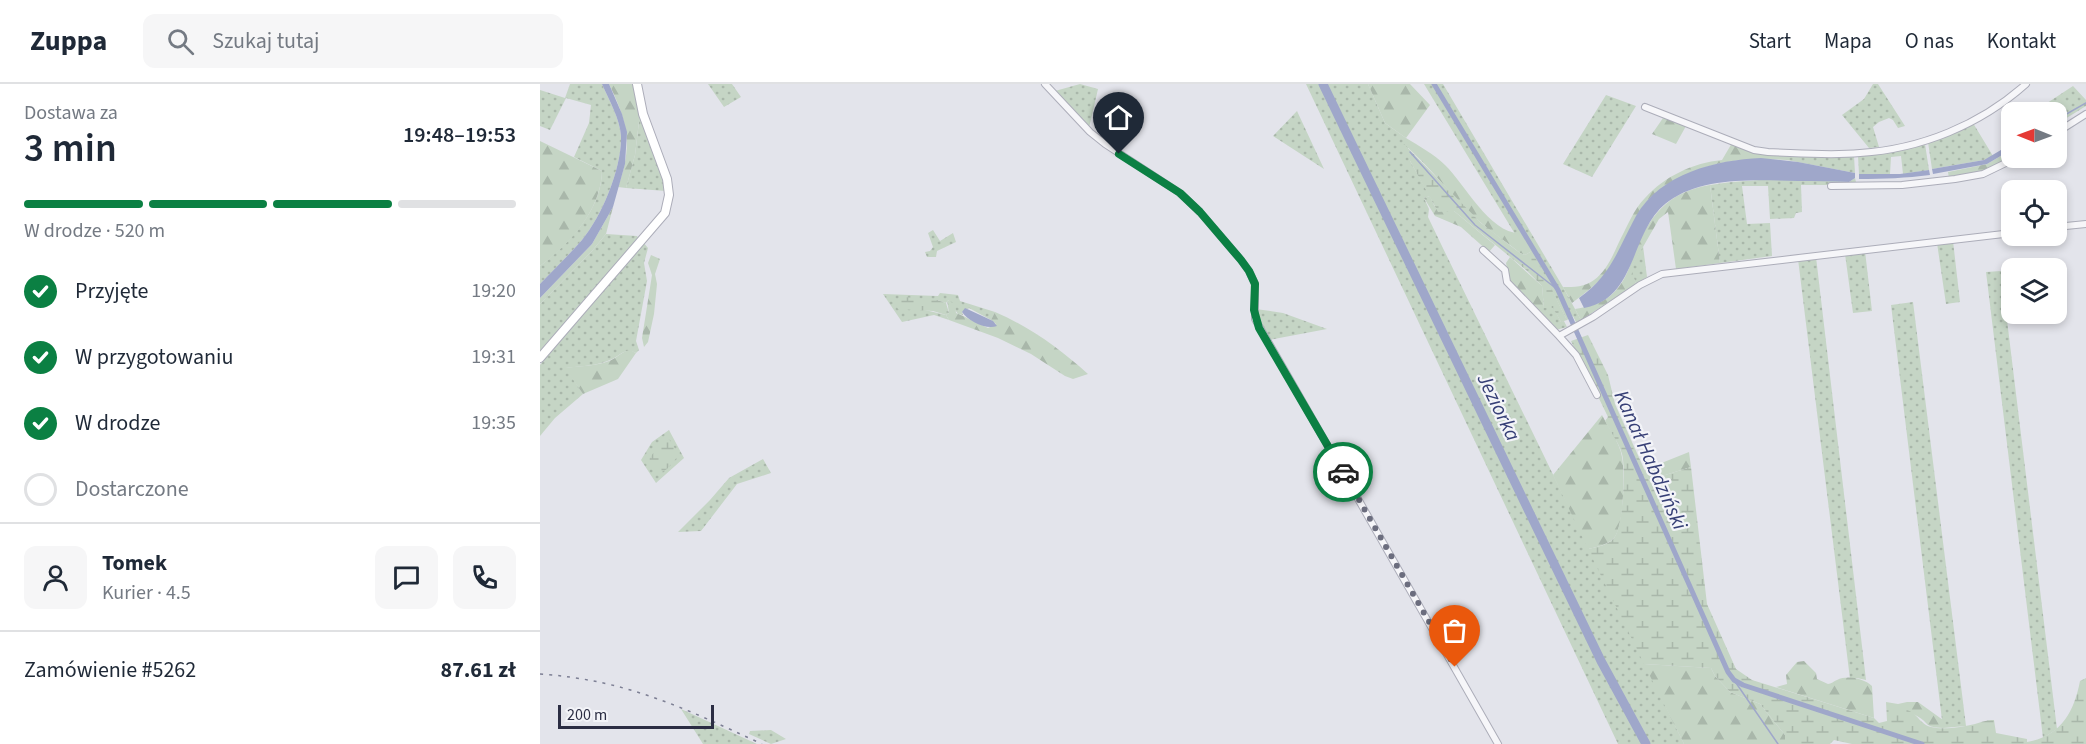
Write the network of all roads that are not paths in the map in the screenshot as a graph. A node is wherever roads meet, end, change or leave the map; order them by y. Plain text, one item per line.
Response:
1 (637, 84) edge
2 (1045, 84) edge
3 (2026, 84) edge
4 (1645, 107) dead end
5 (2086, 114) edge
6 (2067, 126) edge
7 (2001, 165) edge
8 (1831, 186) dead end
9 (2086, 224) edge
10 (2067, 226) edge
11 (2001, 233) edge
12 (1483, 250) dead end
13 (1562, 334) junction
14 (540, 358) edge
15 (1597, 395) dead end
16 (1498, 744) edge

1 - 14 street
2 - 16 street
3 - 4 street
5 - 6 street
7 - 8 street
9 - 10 street
11 - 13 street
12 - 13 street
13 - 15 street

